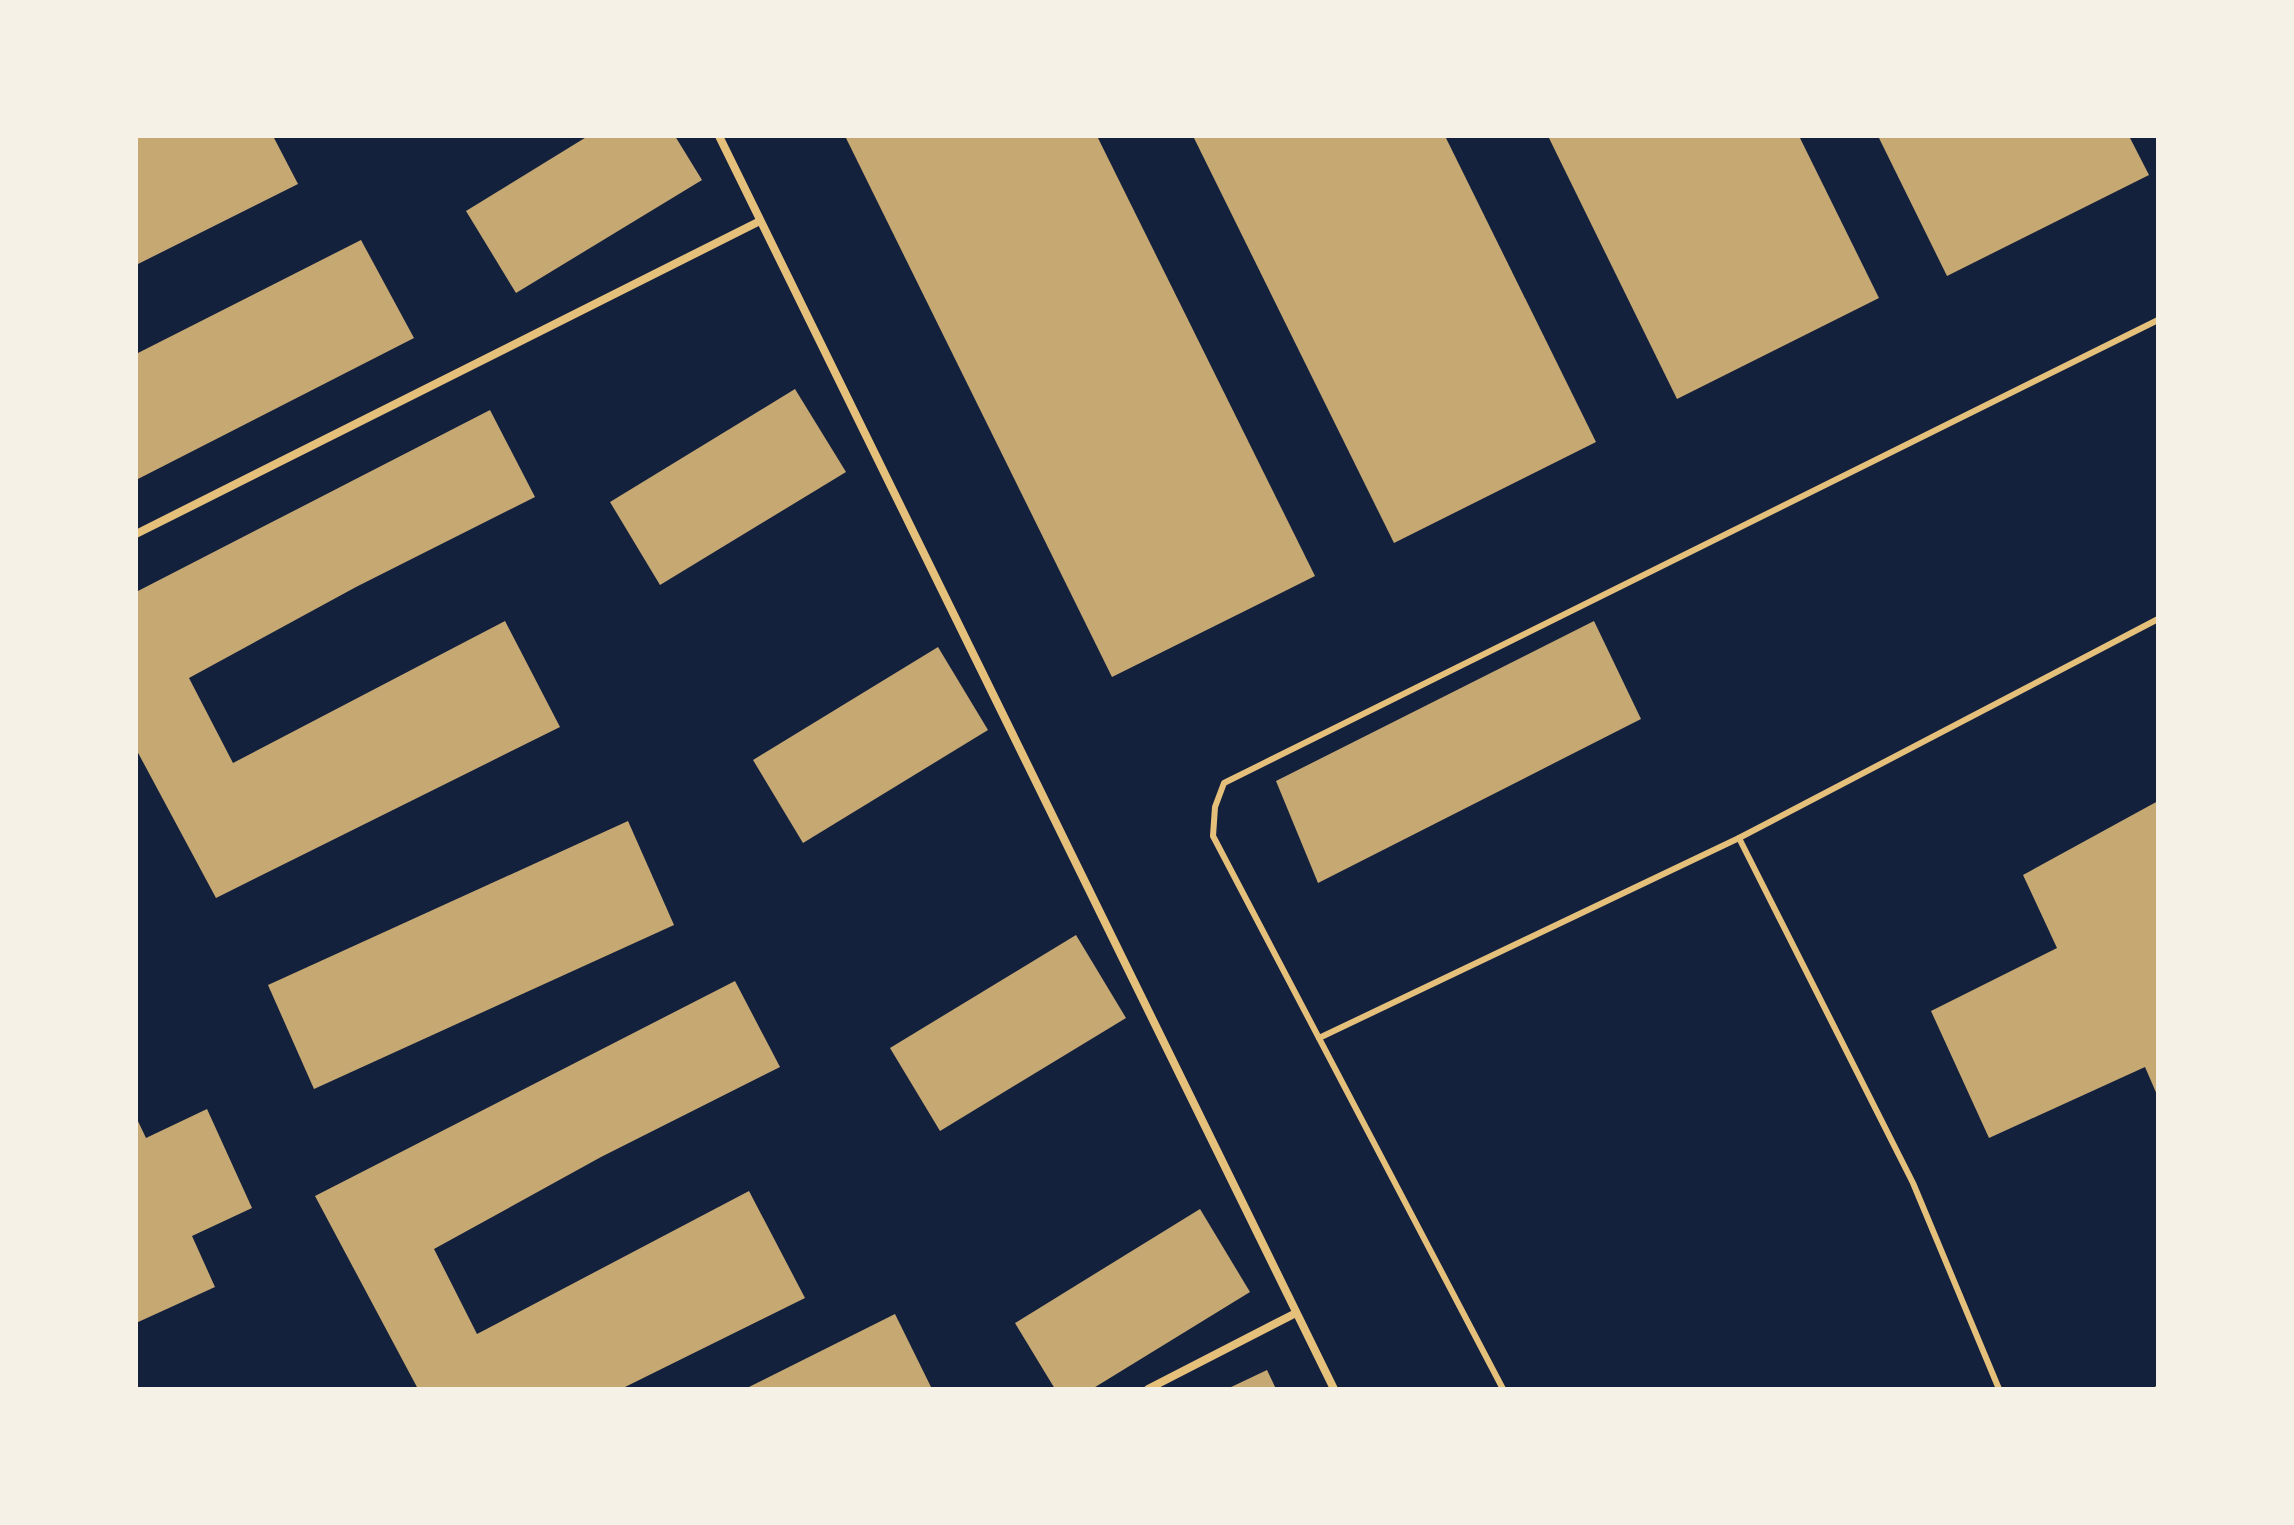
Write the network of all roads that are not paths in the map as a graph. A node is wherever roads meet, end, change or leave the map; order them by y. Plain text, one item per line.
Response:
1 (719, 136) edge
2 (760, 221) junction
3 (2158, 320) edge
4 (136, 534) edge
5 (2158, 619) edge
6 (1739, 838) junction
7 (1319, 1038) junction
8 (1296, 1313) junction
9 (1148, 1389) edge
10 (1334, 1389) edge
11 (1503, 1389) edge
12 (1999, 1389) edge

1 - 2 street
2 - 4 street
2 - 8 street
3 - 7 lane
5 - 6 lane
6 - 7 lane
6 - 12 lane
7 - 11 lane
8 - 9 street
8 - 10 street

